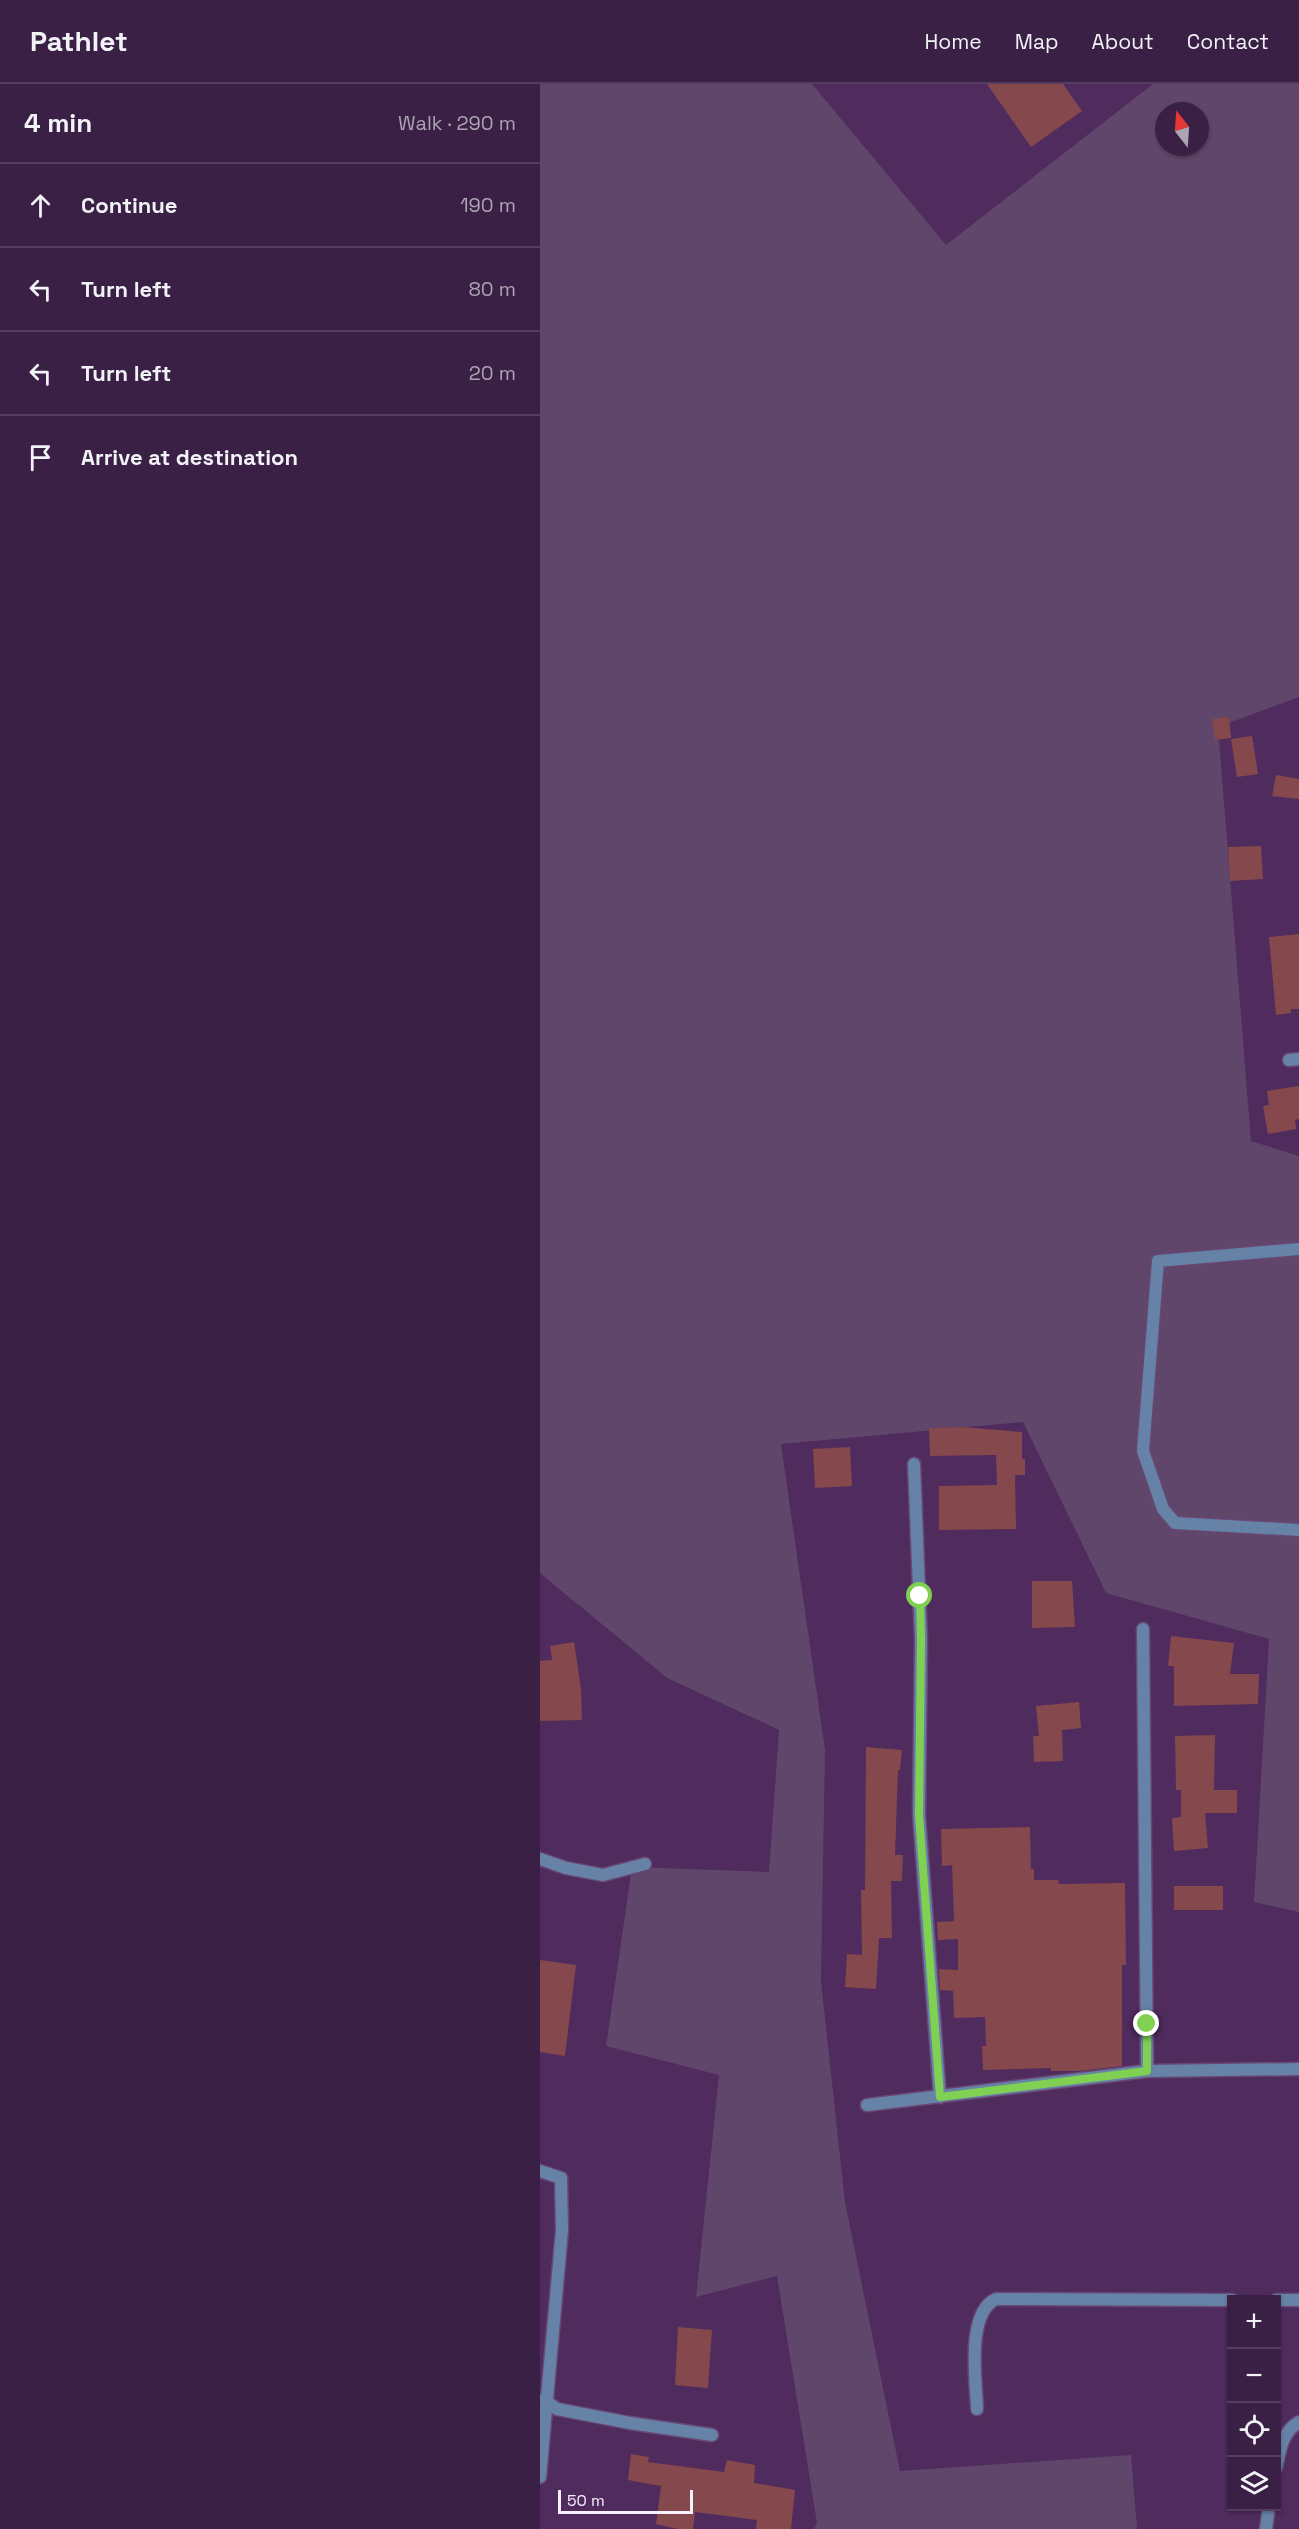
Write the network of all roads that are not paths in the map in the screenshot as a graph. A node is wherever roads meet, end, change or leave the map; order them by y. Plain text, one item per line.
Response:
1 (1299, 1249) edge
2 (914, 1464) dead end
3 (1299, 1530) edge
4 (1143, 1629) dead end
5 (540, 1859) edge
6 (645, 1864) dead end
7 (1299, 2069) edge
8 (1147, 2071) junction
9 (940, 2097) junction
10 (867, 2105) dead end
11 (540, 2171) edge
12 (1227, 2300) edge
13 (1281, 2300) edge
14 (1299, 2300) edge
15 (544, 2400) edge
16 (977, 2409) dead end
17 (1299, 2422) edge
18 (712, 2435) dead end
19 (1278, 2457) edge
20 (540, 2476) edge
21 (1268, 2511) edge
22 (1266, 2529) edge

1 - 3 street
2 - 9 street
4 - 8 street
5 - 6 street
7 - 8 street
8 - 9 street
9 - 10 street
11 - 15 street
12 - 16 street
13 - 14 street
15 - 18 street
15 - 20 street
17 - 19 street
21 - 22 street

